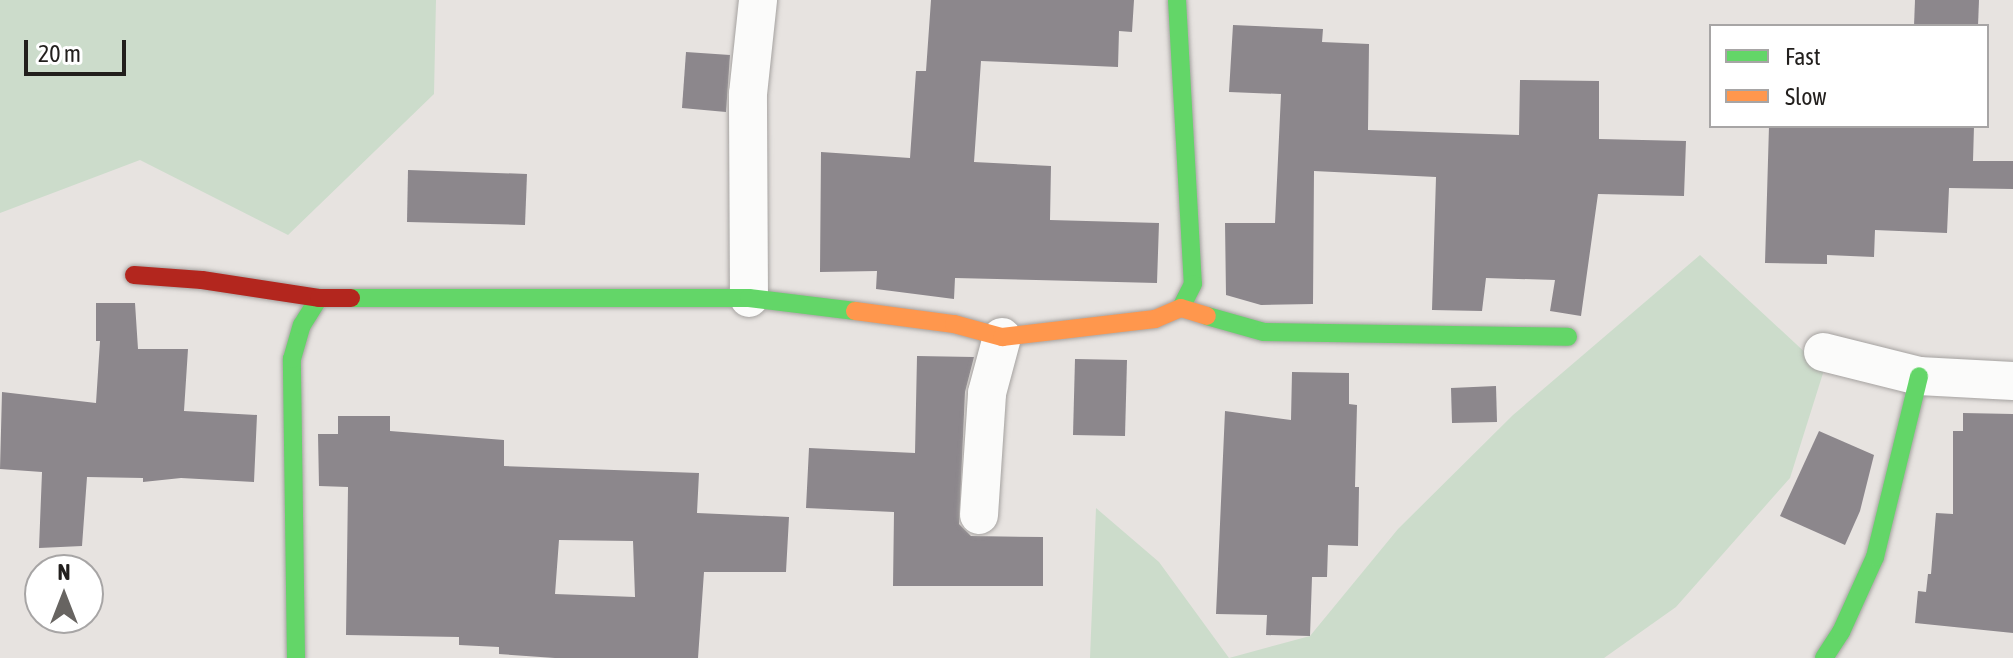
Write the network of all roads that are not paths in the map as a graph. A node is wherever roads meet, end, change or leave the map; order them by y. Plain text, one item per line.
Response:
1 (758, 0) edge
2 (1177, 0) edge
3 (134, 275) dead end
4 (319, 298) junction
5 (749, 298) junction
6 (1181, 308) junction
7 (1002, 337) junction
8 (1568, 337) dead end
9 (1823, 352) dead end
10 (1919, 376) junction
11 (2013, 381) edge
12 (979, 515) dead end
13 (296, 658) edge
14 (1824, 658) edge

1 - 5 street
2 - 6 street
3 - 4 street
4 - 5 street
4 - 13 street
5 - 7 street
6 - 7 street
6 - 8 street
7 - 12 street
9 - 10 street
10 - 11 street
10 - 14 street

